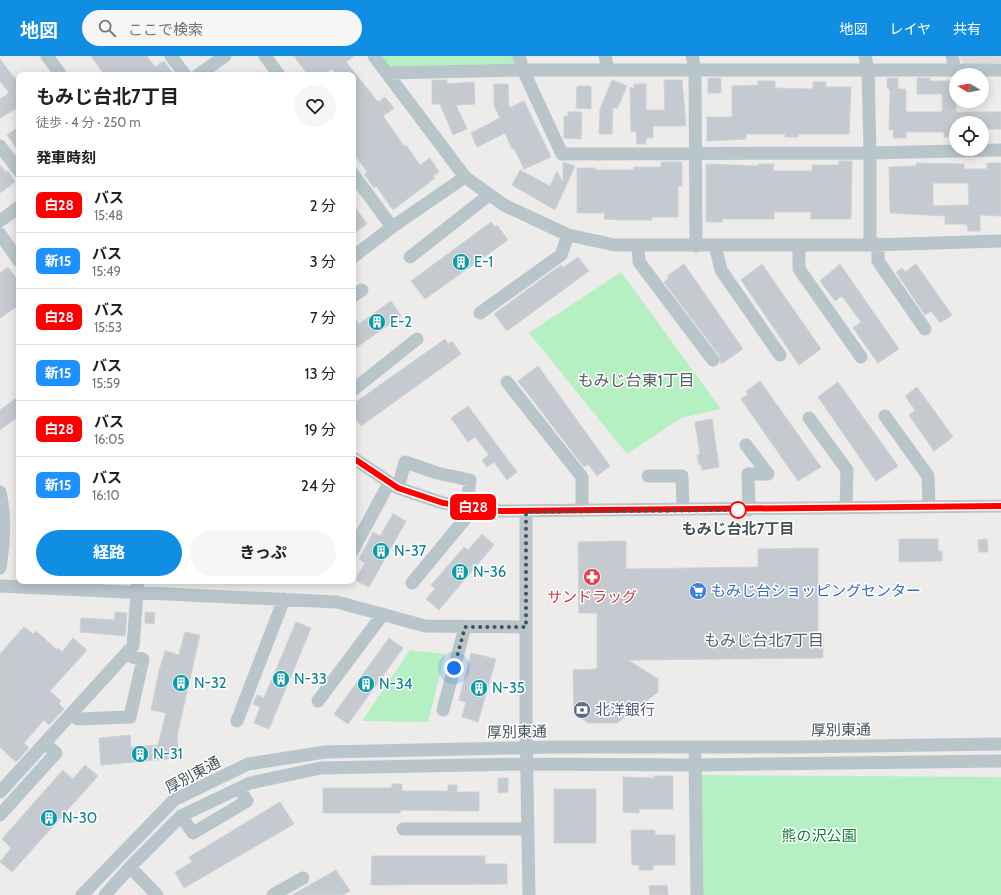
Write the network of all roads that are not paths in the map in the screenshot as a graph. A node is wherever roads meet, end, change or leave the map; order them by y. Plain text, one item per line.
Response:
1 (46, 56) edge
2 (171, 56) edge
3 (225, 56) edge
4 (266, 56) edge
5 (374, 56) edge
6 (519, 56) edge
7 (605, 56) edge
8 (692, 56) edge
9 (865, 56) edge
10 (952, 56) edge
11 (955, 68) edge
12 (695, 69) junction
13 (868, 69) junction
14 (523, 70) junction
15 (608, 70) junction
16 (949, 70) edge
17 (989, 70) edge
18 (1001, 70) edge
19 (58, 72) edge
20 (183, 72) edge
21 (202, 72) edge
22 (278, 72) edge
23 (387, 73) junction
24 (0, 146) edge
25 (1001, 150) edge
26 (870, 153) junction
27 (696, 154) junction
28 (16, 167) edge
29 (465, 177) junction
30 (356, 178) edge
31 (489, 194) junction
32 (16, 209) edge
33 (0, 220) edge
34 (392, 227) junction
35 (0, 234) edge
36 (568, 235) junction
37 (1001, 241) edge
38 (874, 244) junction
39 (638, 245) junction
40 (715, 245) junction
41 (799, 245) junction
42 (15, 246) edge
43 (696, 246) junction
44 (356, 255) edge
45 (410, 257) dead end
46 (480, 313) dead end
47 (925, 329) dead end
48 (417, 339) dead end
49 (780, 355) dead end
50 (861, 357) dead end
51 (713, 360) dead end
52 (507, 382) dead end
53 (356, 388) edge
54 (885, 416) dead end
55 (809, 418) dead end
56 (746, 445) dead end
57 (356, 460) edge
58 (648, 476) dead end
59 (394, 485) junction
60 (0, 492) edge
61 (1001, 506) edge
62 (471, 507) junction
63 (929, 507) junction
64 (846, 508) junction
65 (683, 510) junction
66 (749, 510) junction
67 (582, 511) junction
68 (526, 512) junction
69 (356, 545) edge
70 (0, 568) edge
71 (412, 583) dead end
72 (0, 586) edge
73 (137, 586) edge
74 (284, 599) junction
75 (383, 614) junction
76 (465, 627) junction
77 (526, 627) junction
78 (127, 653) junction
79 (318, 701) dead end
80 (443, 710) dead end
81 (71, 714) junction
82 (237, 721) dead end
83 (45, 743) junction
84 (1001, 744) edge
85 (694, 747) junction
86 (526, 748) junction
87 (1001, 761) edge
88 (526, 764) junction
89 (695, 765) junction
90 (239, 788) junction
91 (0, 792) edge
92 (0, 815) edge
93 (181, 816) junction
94 (403, 829) dead end
95 (527, 829) junction
96 (130, 867) junction
97 (303, 878) dead end
98 (82, 895) edge
99 (104, 895) edge
100 (157, 895) edge
101 (273, 895) edge
102 (529, 895) edge
103 (697, 895) edge

1 - 19 street
2 - 20 street
3 - 21 street
4 - 22 street
5 - 23 street
6 - 14 street
7 - 15 street
8 - 12 street
9 - 13 street
10 - 11 street
12 - 13 street
12 - 15 street
12 - 27 street
13 - 16 street
13 - 26 street
14 - 15 street
14 - 23 street
14 - 27 street
17 - 18 street
23 - 29 street
24 - 28 street
25 - 26 street
26 - 27 street
26 - 38 street
27 - 43 street
29 - 31 street
29 - 34 street
30 - 34 street
31 - 36 street
31 - 45 street
32 - 33 street
34 - 44 street
35 - 42 street
36 - 39 street
36 - 46 street
37 - 38 street
38 - 41 street
38 - 47 street
39 - 43 street
39 - 51 street
40 - 41 street
40 - 43 street
40 - 49 street
41 - 50 street
48 - 53 street
52 - 67 street
54 - 63 street
55 - 64 street
56 - 66 street
57 - 59 street
58 - 65 street
59 - 62 street
59 - 62 street
59 - 69 street
60 - 70 street
61 - 63 street
62 - 68 street
62 - 71 street
63 - 64 street
64 - 66 street
65 - 66 street
65 - 67 street
67 - 68 street
68 - 77 street
72 - 73 street
73 - 74 street
73 - 78 street
74 - 75 street
74 - 82 street
75 - 76 street
75 - 79 street
76 - 77 street
76 - 80 street
77 - 86 street
78 - 81 street
78 - 81 street
81 - 83 street
83 - 91 street
83 - 92 street
84 - 85 street, 厚別東通
85 - 86 street, 厚別東通
85 - 89 street
86 - 88 street
86 - 98 street, 厚別東通
87 - 89 street, 厚別東通
88 - 89 street, 厚別東通
88 - 90 street, 厚別東通
88 - 95 street
89 - 103 street
90 - 93 street, 厚別東通
90 - 93 street
93 - 96 street, 厚別東通
94 - 95 street
95 - 102 street
96 - 99 street, 厚別東通
96 - 100 street
97 - 101 street

